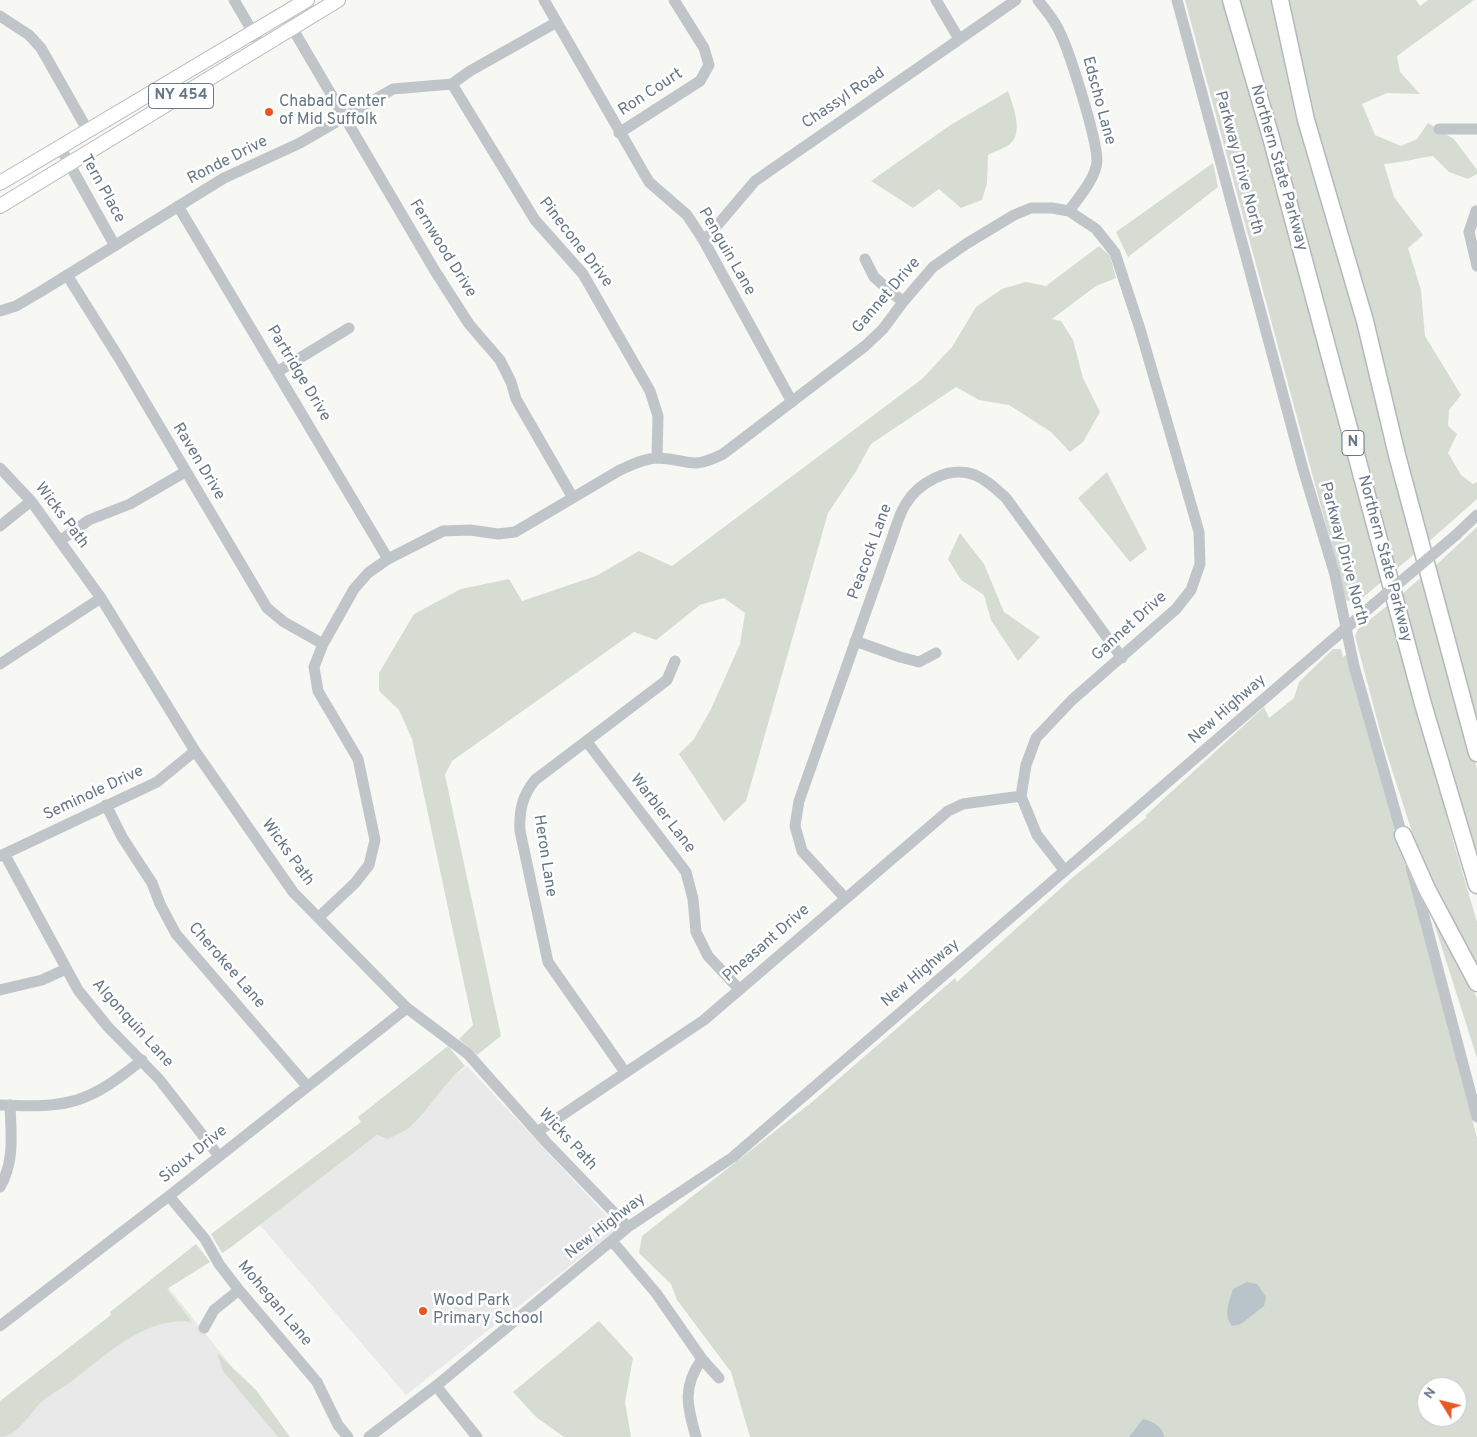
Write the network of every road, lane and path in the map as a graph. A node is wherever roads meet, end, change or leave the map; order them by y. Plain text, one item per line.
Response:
1 (234, 0) edge
2 (306, 0) edge
3 (338, 0) edge
4 (544, 0) edge
5 (674, 0) edge
6 (936, 0) edge
7 (1016, 0) edge
8 (1038, 0) edge
9 (1177, 0) edge
10 (1231, 0) edge
11 (1280, 0) edge
12 (284, 14) junction
13 (0, 16) edge
14 (557, 22) junction
15 (293, 27) junction
16 (252, 32) junction
17 (960, 39) junction
18 (262, 46) junction
19 (452, 84) junction
20 (344, 117) junction
21 (1439, 129) dead end
22 (1477, 129) edge
23 (88, 131) junction
24 (619, 133) junction
25 (60, 147) junction
26 (69, 164) junction
27 (0, 183) edge
28 (0, 206) edge
29 (178, 206) junction
30 (1069, 210) junction
31 (1476, 211) edge
32 (704, 241) junction
33 (115, 246) junction
34 (865, 259) dead end
35 (1477, 266) edge
36 (67, 275) junction
37 (903, 302) junction
38 (0, 311) edge
39 (349, 328) dead end
40 (277, 372) junction
41 (792, 402) junction
42 (657, 458) junction
43 (0, 468) edge
44 (185, 472) junction
45 (573, 498) junction
46 (31, 501) junction
47 (1477, 515) edge
48 (0, 526) edge
49 (60, 540) junction
50 (388, 558) junction
51 (101, 598) junction
52 (1346, 630) junction
53 (855, 641) junction
54 (323, 644) junction
55 (936, 653) dead end
56 (1122, 658) junction
57 (675, 661) dead end
58 (0, 664) edge
59 (587, 742) junction
60 (195, 751) junction
61 (1477, 753) edge
62 (1021, 796) junction
63 (106, 805) junction
64 (1402, 835) junction
65 (2, 855) edge
66 (1065, 871) junction
67 (1477, 885) edge
68 (845, 898) junction
69 (319, 917) junction
70 (66, 968) junction
71 (1477, 983) edge
72 (739, 989) junction
73 (0, 990) edge
74 (407, 1008) junction
75 (142, 1060) junction
76 (625, 1072) junction
77 (307, 1086) junction
78 (5, 1105) edge
79 (1477, 1117) edge
80 (537, 1132) junction
81 (218, 1156) junction
82 (0, 1187) edge
83 (169, 1196) junction
84 (628, 1227) junction
85 (612, 1242) junction
86 (239, 1290) junction
87 (0, 1326) edge
88 (204, 1328) dead end
89 (702, 1359) junction
90 (719, 1378) dead end
91 (436, 1386) junction
92 (348, 1437) edge
93 (369, 1437) edge
94 (477, 1437) edge
95 (696, 1437) edge

1 - 16 street
2 - 12 main road, NY 454
3 - 15 main road, NY 454
4 - 14 street, Penguin Lane
5 - 24 street, Ron Court
6 - 17 street
7 - 17 street, Chassyl Road
8 - 30 street, Edscho Lane
9 - 52 street, Parkway Drive North
10 - 67 highway, Northern State Parkway / N
11 - 61 highway
12 - 15 street, Fernwood Drive
12 - 16 main road, NY 454
13 - 23 street
14 - 19 street
14 - 24 street, Penguin Lane
15 - 18 main road, NY 454
15 - 20 street, Fernwood Drive
16 - 18 street
16 - 23 main road, NY 454
17 - 32 street, Chassyl Road
18 - 26 main road, NY 454
19 - 20 street, Ronde Drive
19 - 42 street, Pinecone Drive
20 - 29 street, Ronde Drive
20 - 45 street, Fernwood Drive
21 - 22 street
23 - 25 main road, NY 454
24 - 32 street, Penguin Lane
25 - 26 street, Tern Place
25 - 27 main road, NY 454
26 - 28 main road, NY 454
26 - 33 street, Tern Place
29 - 33 street, Ronde Drive
29 - 40 street, Partridge Drive
30 - 37 street, Gannet Drive
30 - 56 street, Gannet Drive
31 - 35 street
32 - 41 street, Penguin Lane
33 - 36 street, Ronde Drive
34 - 37 street
36 - 38 street, Ronde Drive
36 - 44 street, Raven Drive
37 - 41 street, Gannet Drive
39 - 40 street
40 - 50 street, Partridge Drive
41 - 42 street, Gannet Drive
42 - 45 street, Gannet Drive
43 - 46 street, Wicks Path
44 - 49 street
44 - 54 street, Raven Drive
45 - 50 street, Gannet Drive
46 - 48 street
46 - 49 street, Wicks Path
47 - 52 street, New Highway, bridge
49 - 51 street, Wicks Path
50 - 54 street, Gannet Drive
51 - 58 street
51 - 60 street, Wicks Path
52 - 64 street, Parkway Drive North
52 - 66 street, New Highway
53 - 55 street
53 - 56 street, Peacock Lane
53 - 68 street, Peacock Lane
54 - 69 street, Gannet Drive
56 - 62 street, Gannet Drive
57 - 59 street, Heron Lane
59 - 72 street, Warbler Lane
59 - 76 street, Heron Lane
60 - 63 street, Seminole Drive
60 - 69 street, Wicks Path
62 - 66 street
62 - 68 street, Pheasant Drive
63 - 65 street, Seminole Drive
63 - 77 street, Cherokee Lane
64 - 71 highway
64 - 79 street, Parkway Drive North
65 - 70 street, Algonquin Lane
66 - 84 street, New Highway
68 - 72 street, Pheasant Drive
69 - 74 street, Wicks Path
70 - 73 street
70 - 75 street, Algonquin Lane
72 - 76 street, Pheasant Drive
74 - 77 street, Sioux Drive
74 - 80 street, Wicks Path
75 - 78 street
75 - 81 street, Algonquin Lane
76 - 80 street, Pheasant Drive
77 - 81 street, Sioux Drive
78 - 82 street
80 - 84 street, Wicks Path
81 - 83 street, Sioux Drive
83 - 86 street, Mohegan Lane
83 - 87 street, Sioux Drive
84 - 85 street, New Highway
85 - 89 street
85 - 91 street, New Highway
86 - 88 street
86 - 92 street, Mohegan Lane
89 - 90 street
89 - 95 street
91 - 93 street, New Highway
91 - 94 street

